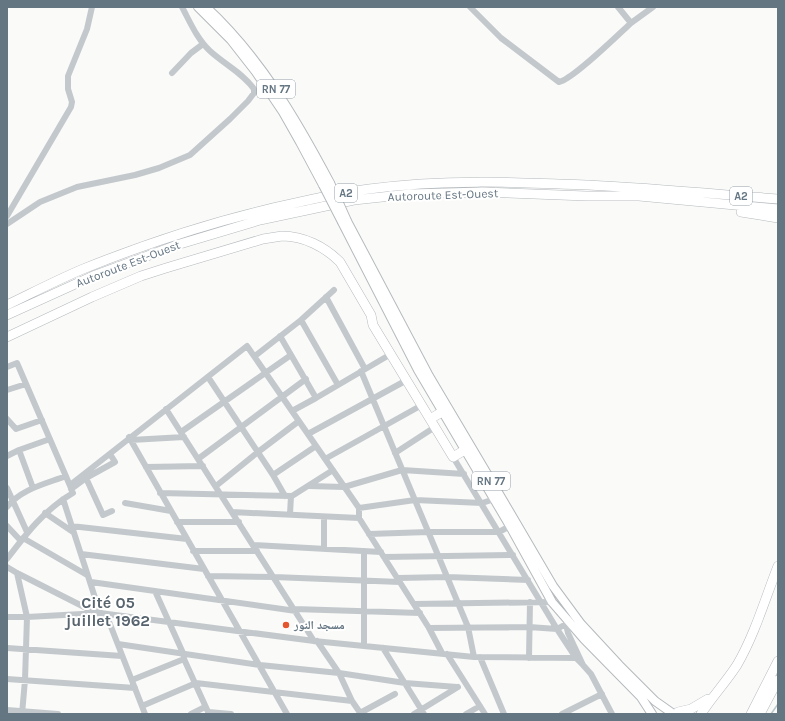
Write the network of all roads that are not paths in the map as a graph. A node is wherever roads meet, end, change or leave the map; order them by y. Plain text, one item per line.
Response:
1 (92, 7) edge
2 (182, 7) edge
3 (198, 7) edge
4 (206, 7) edge
5 (470, 7) edge
6 (618, 7) edge
7 (653, 7) edge
8 (631, 23) junction
9 (202, 44) junction
10 (172, 73) dead end
11 (326, 184) junction
12 (777, 199) edge
13 (713, 203) junction
14 (778, 209) edge
15 (7, 216) edge
16 (778, 218) edge
17 (345, 221) junction
18 (7, 224) edge
19 (334, 290) dead end
20 (326, 297) junction
21 (7, 305) edge
22 (7, 315) edge
23 (301, 320) junction
24 (375, 328) junction
25 (280, 336) junction
26 (7, 337) edge
27 (7, 342) edge
28 (391, 354) junction
29 (291, 355) junction
30 (255, 356) junction
31 (7, 368) edge
32 (363, 370) junction
33 (266, 372) junction
34 (208, 376) junction
35 (306, 380) junction
36 (407, 380) junction
37 (26, 384) junction
38 (338, 385) junction
39 (7, 390) edge
40 (282, 396) junction
41 (316, 398) junction
42 (373, 399) junction
43 (224, 401) junction
44 (422, 405) junction
45 (166, 409) junction
46 (292, 411) junction
47 (442, 412) junction
48 (430, 418) junction
49 (7, 419) edge
50 (42, 420) junction
51 (299, 421) junction
52 (241, 426) junction
53 (384, 426) junction
54 (435, 427) junction
55 (308, 434) junction
56 (182, 435) junction
57 (50, 439) junction
58 (130, 439) junction
59 (316, 446) junction
60 (467, 448) junction
61 (19, 450) junction
62 (258, 452) junction
63 (395, 453) junction
64 (110, 454) junction
65 (7, 456) edge
66 (453, 457) junction
67 (198, 459) junction
68 (325, 459) junction
69 (203, 466) junction
70 (146, 467) junction
71 (333, 470) junction
72 (402, 470) junction
73 (464, 474) junction
74 (273, 475) junction
75 (66, 476) junction
76 (86, 478) junction
77 (216, 486) junction
78 (309, 486) junction
79 (71, 487) junction
80 (344, 487) junction
81 (7, 488) edge
82 (33, 488) junction
83 (160, 493) junction
84 (221, 494) junction
85 (288, 496) junction
86 (498, 498) junction
87 (63, 499) junction
88 (12, 500) junction
89 (415, 500) junction
90 (125, 503) dead end
91 (482, 503) junction
92 (7, 507) edge
93 (359, 508) junction
94 (171, 510) junction
95 (112, 511) dead end
96 (232, 512) junction
97 (45, 513) junction
98 (290, 514) junction
99 (324, 517) junction
100 (359, 518) junction
101 (177, 522) junction
102 (239, 522) junction
103 (7, 526) edge
104 (510, 526) junction
105 (72, 529) junction
106 (27, 532) junction
107 (428, 532) junction
108 (499, 532) junction
109 (369, 534) junction
110 (519, 536) junction
111 (22, 540) junction
112 (187, 540) junction
113 (253, 545) junction
114 (324, 549) junction
115 (193, 551) junction
116 (257, 551) junction
117 (364, 551) junction
118 (81, 554) junction
119 (383, 555) junction
120 (513, 555) junction
121 (438, 556) junction
122 (7, 559) edge
123 (778, 566) edge
124 (7, 567) edge
125 (204, 569) junction
126 (17, 573) junction
127 (87, 574) junction
128 (208, 576) junction
129 (274, 577) junction
130 (447, 577) junction
131 (399, 580) junction
132 (528, 580) junction
133 (364, 581) junction
134 (91, 582) junction
135 (155, 591) junction
136 (221, 601) junction
137 (530, 602) junction
138 (552, 602) junction
139 (458, 603) junction
140 (542, 603) junction
141 (414, 604) junction
142 (295, 610) junction
143 (364, 612) junction
144 (101, 613) junction
145 (420, 613) junction
146 (7, 616) edge
147 (27, 617) junction
148 (168, 621) junction
149 (569, 621) junction
150 (468, 627) junction
151 (529, 627) junction
152 (429, 628) junction
153 (557, 629) junction
154 (239, 631) junction
155 (316, 641) junction
156 (118, 644) junction
157 (364, 646) junction
158 (7, 648) edge
159 (383, 648) junction
160 (26, 649) junction
161 (445, 654) junction
162 (122, 656) junction
163 (184, 656) junction
164 (477, 657) junction
165 (529, 658) junction
166 (576, 658) junction
167 (778, 661) edge
168 (260, 665) junction
169 (583, 665) junction
170 (339, 673) junction
171 (7, 679) edge
172 (25, 680) junction
173 (132, 680) junction
174 (778, 680) edge
175 (196, 683) junction
176 (405, 683) junction
177 (465, 683) junction
178 (457, 687) junction
179 (135, 688) junction
180 (275, 692) junction
181 (395, 694) dead end
182 (602, 694) junction
183 (714, 694) junction
184 (352, 701) junction
185 (142, 706) junction
186 (480, 706) junction
187 (7, 710) edge
188 (207, 711) edge
189 (423, 712) edge
190 (23, 713) edge
191 (360, 713) edge
192 (676, 713) edge
193 (58, 714) edge
194 (145, 714) edge
195 (191, 714) edge
196 (231, 714) edge
197 (287, 714) edge
198 (414, 714) edge
199 (466, 714) edge
200 (485, 714) edge
201 (504, 714) edge
202 (562, 714) edge
203 (612, 714) edge
204 (652, 714) edge
205 (701, 714) edge
206 (751, 714) edge
207 (760, 714) edge

1 - 15 street
2 - 9 street
3 - 11 main road
4 - 11 main road, RN 77
5 - 8 street
6 - 8 street
7 - 8 street
9 - 10 street
9 - 18 street
11 - 17 main road, bridge
12 - 21 highway, Autoroute Est-Ouest / A2
13 - 14 highway, Autoroute Est-Ouest / A2
13 - 16 highway
13 - 22 highway, Autoroute Est-Ouest / A2
17 - 47 main road
17 - 60 main road, RN 77
19 - 20 street
20 - 23 street
20 - 32 street
23 - 25 street
23 - 38 street
24 - 26 highway
24 - 27 highway
24 - 28 highway
25 - 29 street
25 - 30 street
28 - 32 street
28 - 36 highway
29 - 33 street
29 - 35 street
30 - 33 street
30 - 34 street
31 - 37 street
32 - 38 street
32 - 42 street
33 - 40 street
33 - 43 street
34 - 43 street
34 - 45 street
35 - 40 street
35 - 41 street
36 - 42 street
36 - 44 highway
37 - 39 street
37 - 50 street
38 - 41 street
40 - 46 street
40 - 52 street
41 - 46 street
42 - 53 street
42 - 55 street
43 - 52 street
43 - 56 street
44 - 48 highway
44 - 53 street
45 - 56 street
45 - 58 street
46 - 51 street
47 - 48 highway
47 - 60 main road
48 - 54 highway
49 - 50 street
50 - 57 street
51 - 55 street
51 - 62 street
52 - 62 street
52 - 67 street
53 - 63 street
53 - 68 street
54 - 63 street
54 - 66 highway
55 - 59 street
56 - 58 street
56 - 67 street
57 - 61 street
57 - 75 street
58 - 64 street
58 - 70 street
59 - 68 street
59 - 74 street
60 - 66 highway
60 - 86 main road, RN 77
61 - 65 street
61 - 82 street
62 - 74 street
62 - 77 street
63 - 72 street
64 - 76 street
64 - 79 street
66 - 73 street
67 - 69 street
68 - 71 street
69 - 70 street
69 - 77 street
70 - 83 street
71 - 78 street
71 - 80 street
72 - 73 street
72 - 80 street
72 - 89 street
73 - 91 street
74 - 85 street
75 - 79 street
75 - 82 street
76 - 79 street
76 - 95 street
77 - 84 street
78 - 80 street
78 - 85 street
79 - 87 street
80 - 93 street
81 - 88 street
82 - 88 street
83 - 84 street
83 - 94 street
84 - 85 street
84 - 96 street
85 - 98 street
86 - 91 street
86 - 104 main road
86 - 110 main road, RN 77
87 - 97 street
87 - 105 street
88 - 92 street
88 - 106 street
89 - 91 street
89 - 93 street
89 - 107 street
90 - 94 street
91 - 108 street
93 - 100 street
94 - 101 street
96 - 98 street
96 - 102 street
97 - 105 street
97 - 106 street
98 - 99 street
99 - 100 street
99 - 114 street
100 - 109 street
101 - 102 street
101 - 112 street
102 - 113 street
103 - 111 street
104 - 108 street
104 - 110 main road
105 - 112 street
105 - 118 street
106 - 111 street
107 - 108 street
107 - 109 street
107 - 121 street
108 - 120 street
109 - 119 street
110 - 138 main road
110 - 149 main road, RN 77
111 - 122 street
111 - 127 street
112 - 115 street
113 - 114 street
113 - 116 street
114 - 117 street
115 - 116 street
115 - 125 street
116 - 129 street
117 - 119 street
117 - 133 street
118 - 125 street
118 - 127 street
119 - 121 street
119 - 131 street
120 - 121 street
120 - 132 street
121 - 130 street
123 - 183 highway
124 - 126 street
125 - 128 street
126 - 144 street
126 - 147 street
127 - 134 street
128 - 129 street
128 - 136 street
129 - 133 street
129 - 142 street
130 - 131 street
130 - 132 street
130 - 139 street
131 - 133 street
131 - 141 street
132 - 140 street
133 - 143 street
134 - 135 street
134 - 144 street
135 - 136 street
135 - 148 street
136 - 142 street
136 - 154 street
137 - 139 street
137 - 140 street
137 - 151 street
138 - 140 street
138 - 149 main road
139 - 141 street
139 - 150 street
140 - 153 street
141 - 145 street
142 - 143 street
142 - 155 street
143 - 145 street
143 - 157 street
144 - 147 street
144 - 148 street
144 - 156 street
145 - 152 street
146 - 147 street
147 - 160 street
148 - 154 street
148 - 163 street
149 - 153 street
149 - 169 street
149 - 192 main road, RN 77
149 - 204 main road
150 - 151 street
150 - 152 street
150 - 164 street
151 - 153 street
151 - 165 street
152 - 161 street
153 - 166 street
154 - 155 street
154 - 168 street
155 - 157 street
155 - 170 street
156 - 162 street
156 - 163 street
157 - 159 street
158 - 160 street
159 - 161 street
159 - 176 street
160 - 162 street
160 - 172 street
161 - 164 street
161 - 177 street
162 - 173 street
163 - 168 street
163 - 173 street
163 - 175 street
164 - 165 street
164 - 201 street
165 - 166 street
166 - 169 street
167 - 206 highway
168 - 170 street
168 - 180 street
169 - 182 street
170 - 176 street
170 - 184 street
171 - 172 street
172 - 179 street
172 - 190 street
173 - 179 street
174 - 207 highway
175 - 180 street
175 - 185 street
175 - 188 street
176 - 178 street
176 - 189 street
177 - 178 street
177 - 186 street
178 - 189 street
179 - 185 street
180 - 184 street
180 - 197 street
181 - 191 street
182 - 202 street
182 - 203 street
183 - 192 highway
183 - 205 highway
184 - 191 street
185 - 194 street
186 - 199 street
186 - 200 street
187 - 190 street
188 - 195 street
188 - 196 street
189 - 198 street
190 - 193 street

